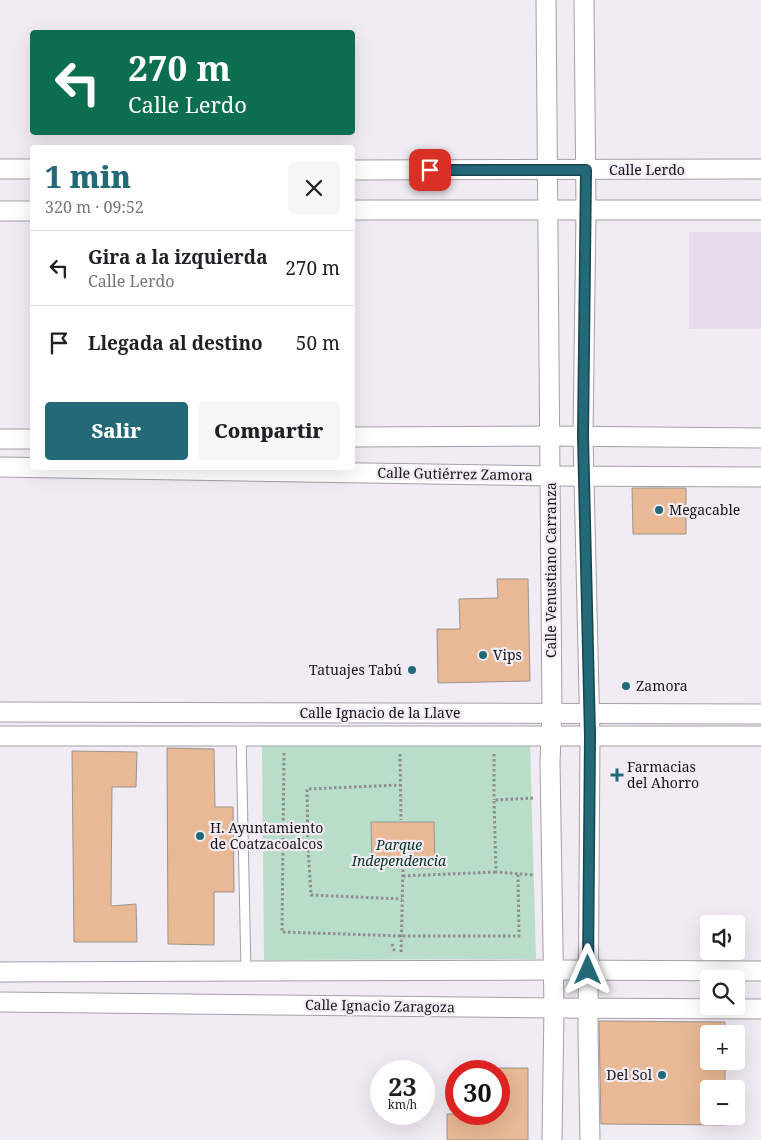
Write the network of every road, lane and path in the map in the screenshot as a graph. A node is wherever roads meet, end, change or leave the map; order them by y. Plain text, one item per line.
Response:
1 (546, 0) edge
2 (584, 0) edge
3 (0, 169) edge
4 (30, 169) edge
5 (761, 169) edge
6 (355, 170) edge
7 (586, 170) junction
8 (548, 171) junction
9 (355, 210) edge
10 (548, 210) junction
11 (586, 210) junction
12 (761, 210) edge
13 (0, 211) edge
14 (30, 211) edge
15 (550, 436) junction
16 (583, 436) junction
17 (355, 437) edge
18 (761, 438) edge
19 (0, 439) edge
20 (30, 439) edge
21 (0, 467) edge
22 (30, 467) edge
23 (183, 470) edge
24 (550, 476) junction
25 (584, 476) junction
26 (761, 477) edge
27 (0, 712) edge
28 (552, 713) junction
29 (589, 713) junction
30 (761, 714) edge
31 (0, 736) edge
32 (241, 736) junction
33 (399, 736) junction
34 (552, 736) junction
35 (590, 736) junction
36 (761, 736) edge
37 (294, 753) dead end
38 (485, 754) dead end
39 (390, 755) dead end
40 (400, 756) junction
41 (409, 756) dead end
42 (400, 785) junction
43 (551, 797) junction
44 (494, 800) junction
45 (401, 820) dead end
46 (283, 846) junction
47 (308, 846) junction
48 (263, 847) dead end
49 (403, 868) dead end
50 (496, 872) junction
51 (518, 874) junction
52 (403, 876) junction
53 (552, 877) junction
54 (402, 899) junction
55 (402, 936) junction
56 (401, 970) junction
57 (554, 970) junction
58 (588, 970) junction
59 (246, 971) junction
60 (761, 971) edge
61 (0, 972) edge
62 (0, 1002) edge
63 (554, 1008) junction
64 (588, 1008) junction
65 (761, 1009) edge
66 (552, 1140) edge
67 (590, 1140) edge

1 - 8 street, Calle Venustiano Carranza
2 - 7 street
3 - 4 street
5 - 7 street, Calle Lerdo
6 - 8 street, Calle Lerdo
7 - 8 street, Calle Lerdo
7 - 11 street
8 - 10 street, Calle Venustiano Carranza
9 - 10 street
10 - 11 street
10 - 15 street, Calle Venustiano Carranza
11 - 12 street
11 - 16 street
13 - 14 street
15 - 16 street
15 - 17 street
15 - 24 street, Calle Venustiano Carranza
16 - 18 street
16 - 25 street
19 - 20 street
21 - 22 street, Calle Gutiérrez Zamora
23 - 24 street, Calle Gutiérrez Zamora
24 - 25 street, Calle Gutiérrez Zamora
24 - 28 street, Calle Venustiano Carranza
25 - 26 street, Calle Gutiérrez Zamora
25 - 29 street
27 - 28 street, Calle Ignacio de la Llave
28 - 29 street, Calle Ignacio de la Llave
28 - 34 street, Calle Venustiano Carranza
29 - 30 street, Calle Ignacio de la Llave
29 - 35 street
31 - 32 street, Calle Ignacio de la Llave
32 - 33 street, Calle Ignacio de la Llave
32 - 59 lane
33 - 34 street, Calle Ignacio de la Llave
33 - 40 path
34 - 35 street, Calle Ignacio de la Llave
34 - 43 street, Calle Venustiano Carranza
35 - 36 street, Calle Ignacio de la Llave
35 - 58 street
37 - 46 path
38 - 44 path
39 - 40 path
40 - 41 path
40 - 42 path
42 - 45 path
42 - 47 path
43 - 44 path
43 - 53 street, Calle Venustiano Carranza
44 - 50 path
46 - 47 path
46 - 48 path
46 - 55 path
47 - 54 path
49 - 52 path
50 - 51 path
50 - 52 path
51 - 53 path
51 - 55 path
52 - 54 path
53 - 57 street, Calle Venustiano Carranza
54 - 55 path
55 - 56 path
56 - 57 street
56 - 59 street
57 - 58 street
57 - 63 street, Calle Venustiano Carranza
58 - 60 street
58 - 64 street
59 - 61 street
62 - 63 street, Calle Ignacio Zaragoza
63 - 64 street, Calle Ignacio Zaragoza
63 - 66 street, Calle Venustiano Carranza
64 - 65 street, Calle Ignacio Zaragoza
64 - 67 street

